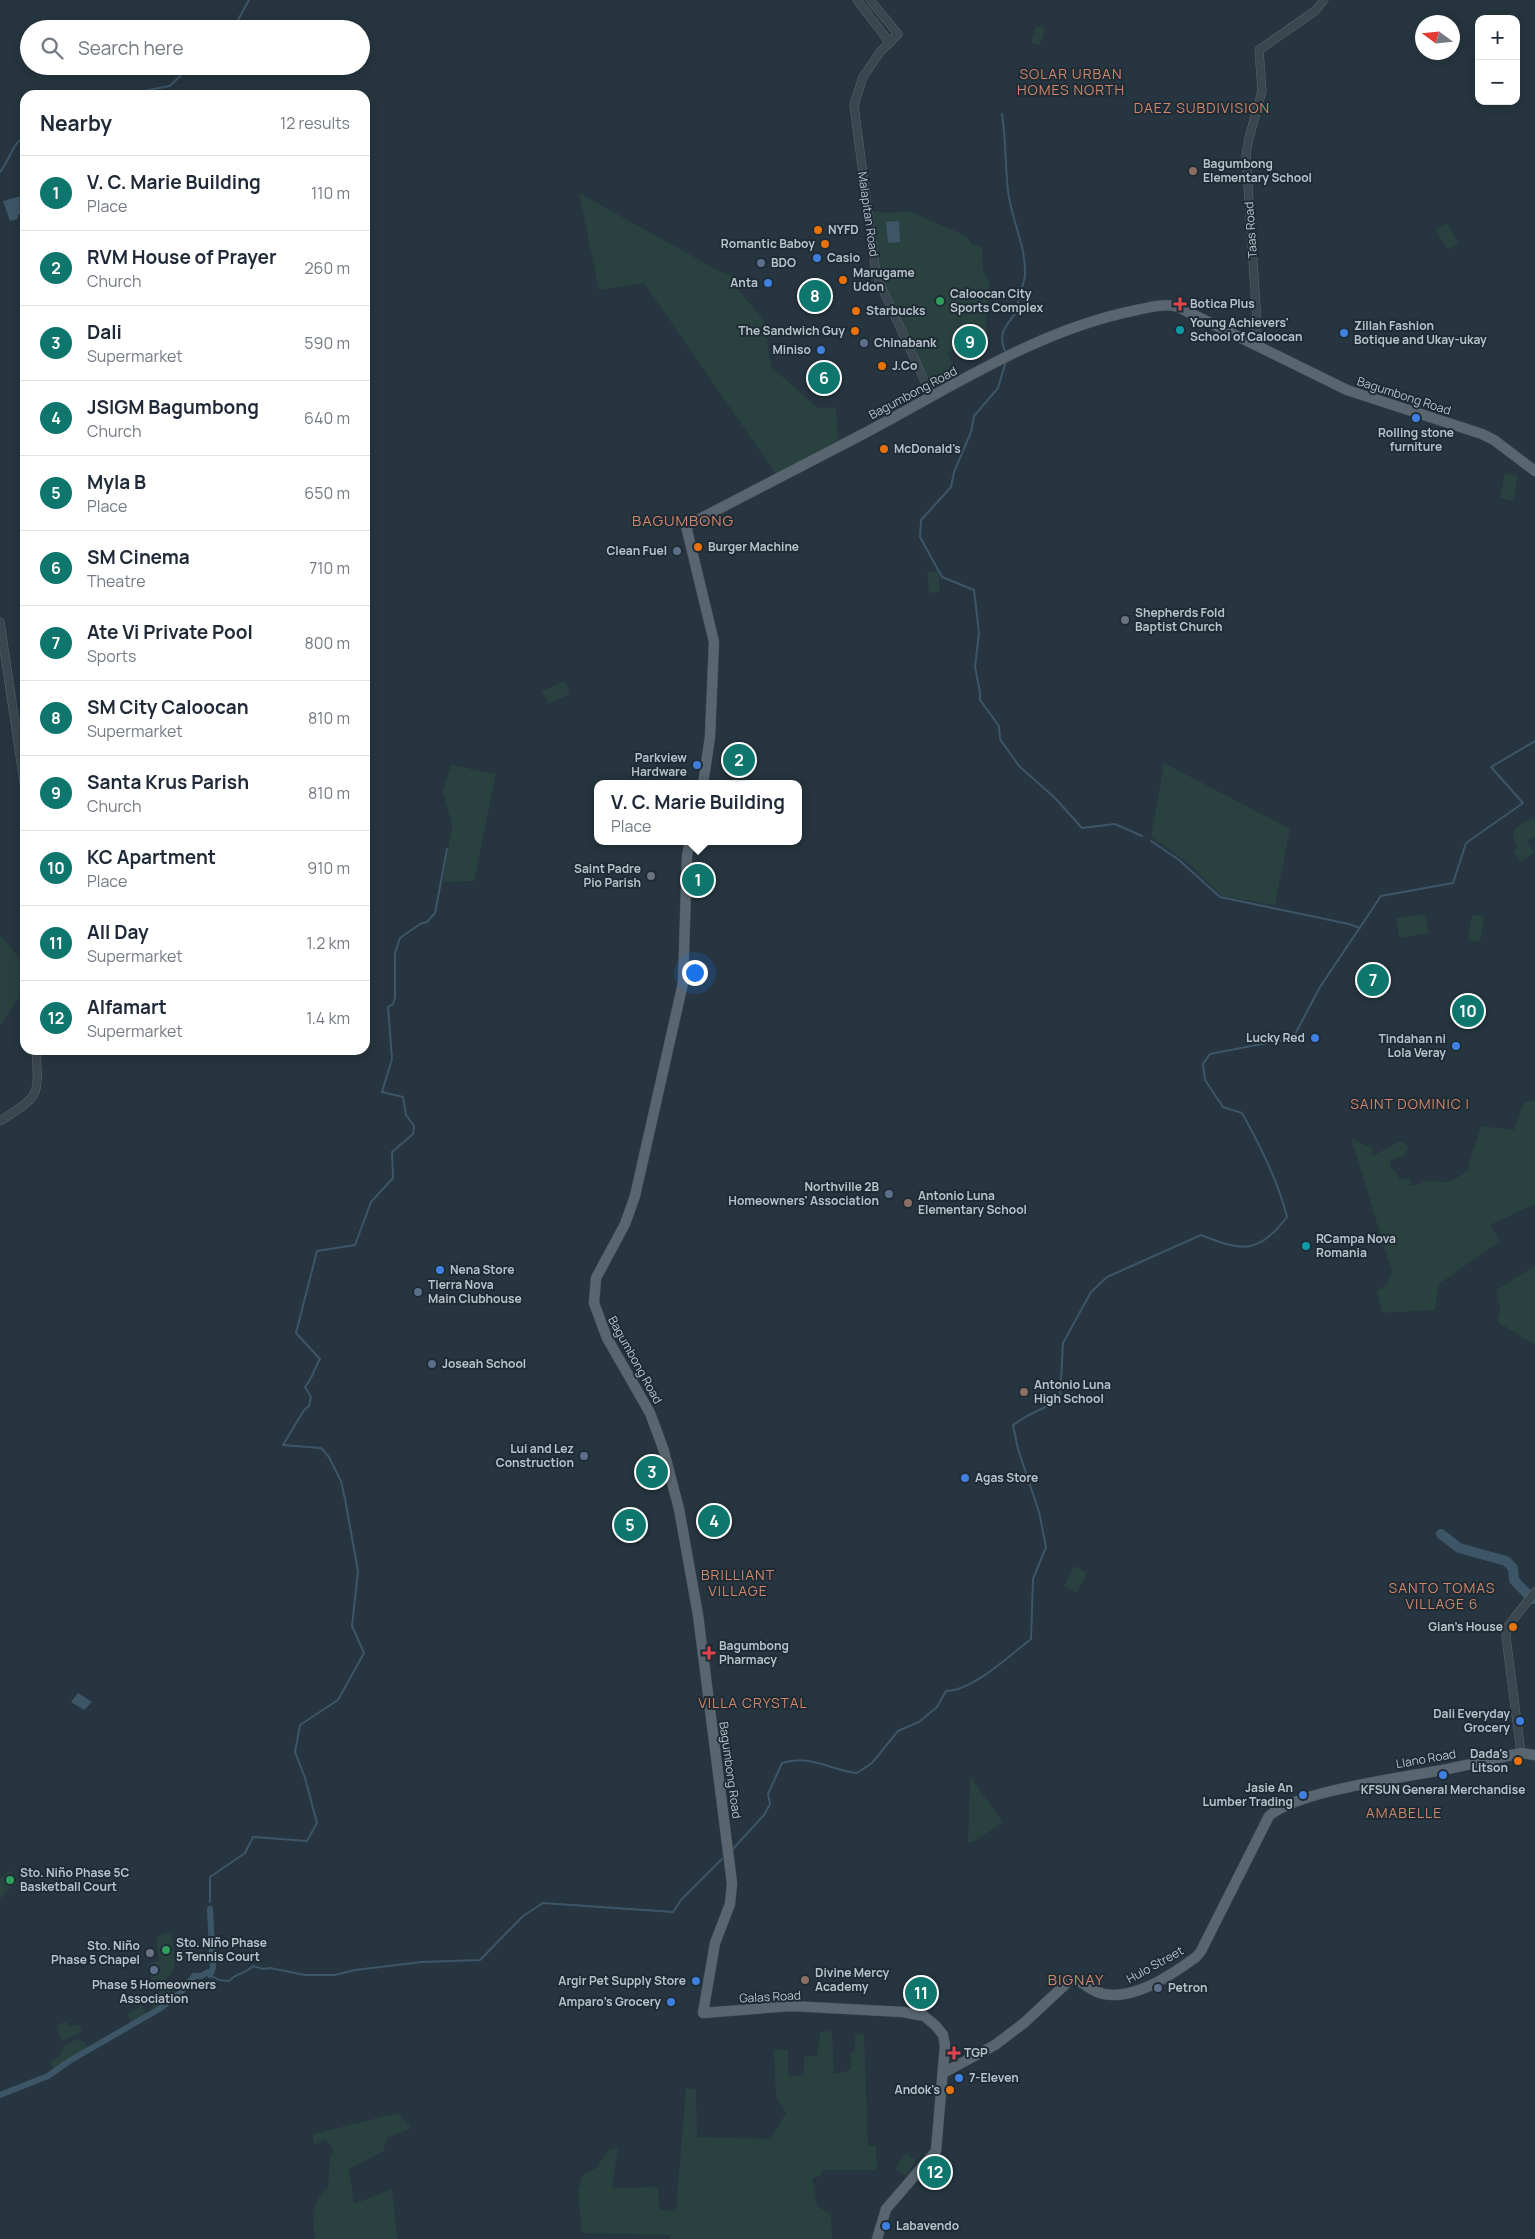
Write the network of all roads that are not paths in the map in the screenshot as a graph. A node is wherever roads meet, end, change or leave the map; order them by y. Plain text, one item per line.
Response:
1 (857, 0) edge
2 (870, 0) edge
3 (1324, 0) edge
4 (890, 43) junction
5 (1256, 346) junction
6 (932, 397) junction
7 (1535, 471) edge
8 (0, 622) edge
9 (20, 756) edge
10 (704, 780) edge
11 (689, 845) edge
12 (36, 1055) edge
13 (0, 1121) edge
14 (1531, 1597) edge
15 (1522, 1753) junction
16 (1535, 1755) edge
17 (1322, 1795) joint
18 (703, 2014) joint
19 (943, 2073) junction
20 (877, 2239) edge

1 - 4 street
2 - 4 street, Malapitan Road
3 - 5 street, Taas Road
4 - 6 street, Malapitan Road
5 - 6 main road, Bagumbong Road
5 - 7 main road, Bagumbong Road
6 - 10 main road, Bagumbong Road
8 - 9 street
11 - 18 main road, Bagumbong Road
12 - 13 street
14 - 15 street
15 - 16 main road, Llano Road
15 - 17 main road, Llano Road
17 - 19 main road, Hulo Street
18 - 19 main road, Galas Road
19 - 20 main road, Galas Road

